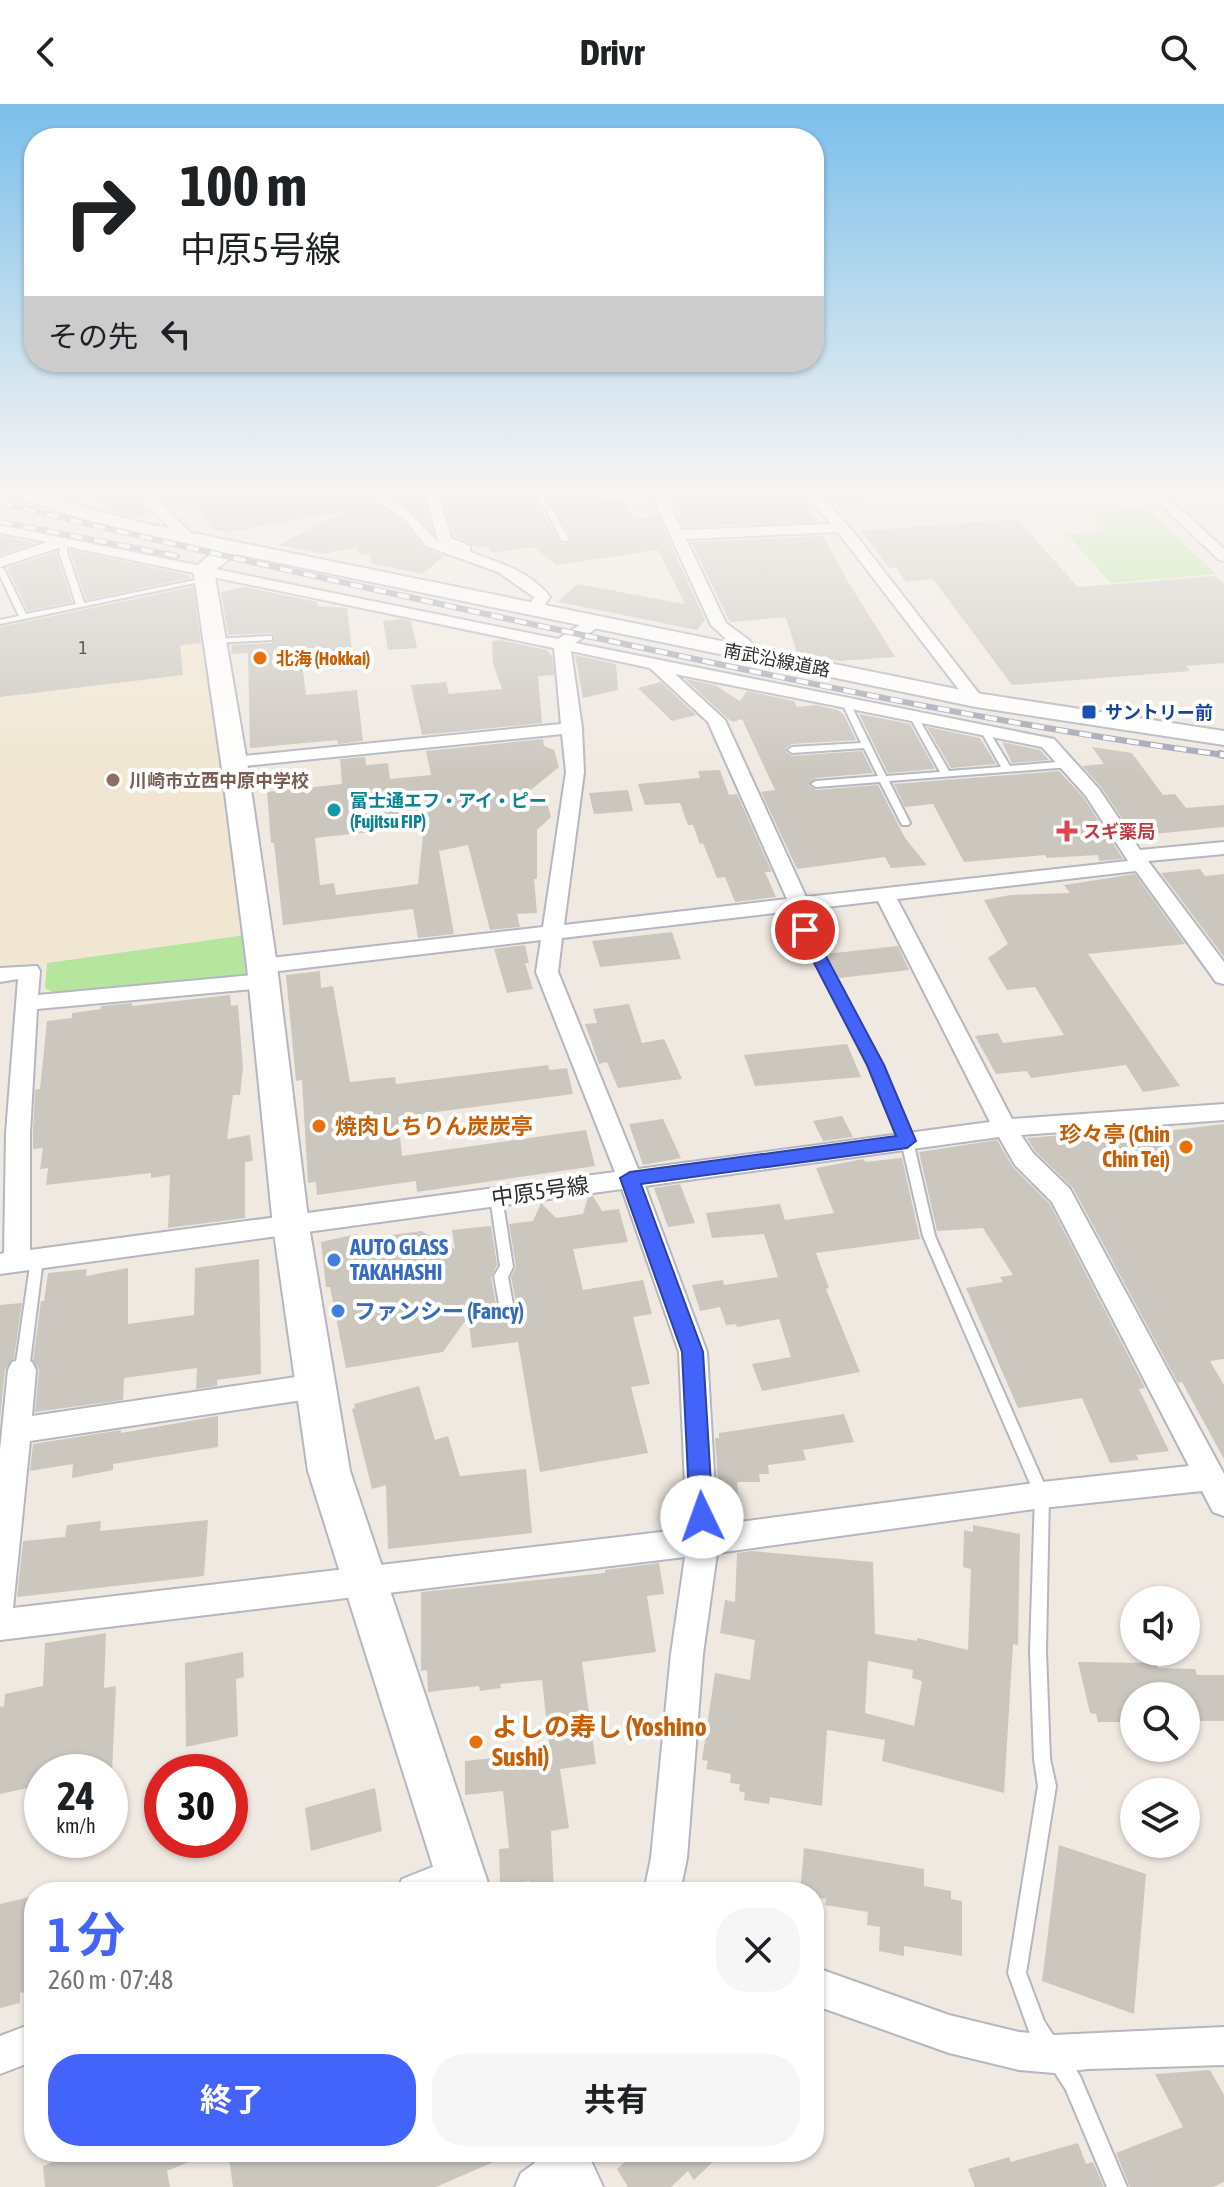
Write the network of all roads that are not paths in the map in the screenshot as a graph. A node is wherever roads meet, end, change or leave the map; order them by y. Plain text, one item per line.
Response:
1 (9, 584) edge
2 (74, 584) edge
3 (165, 584) edge
4 (206, 584) edge
5 (256, 584) edge
6 (413, 584) edge
7 (526, 584) edge
8 (700, 584) edge
9 (886, 584) edge
10 (81, 606) junction
11 (534, 610) junction
12 (24, 617) junction
13 (0, 622) edge
14 (595, 622) junction
15 (269, 638) dead end
16 (215, 641) junction
17 (562, 644) junction
18 (753, 655) junction
19 (654, 663) junction
20 (976, 700) junction
21 (847, 705) junction
22 (1059, 713) junction
23 (915, 719) junction
24 (573, 728) junction
25 (986, 733) junction
26 (1224, 738) edge
27 (1048, 743) junction
28 (867, 745) junction
29 (792, 750) dead end
30 (234, 762) junction
31 (1070, 764) junction
32 (1007, 769) junction
33 (946, 774) junction
34 (883, 779) junction
35 (816, 784) dead end
36 (905, 823) dead end
37 (1224, 848) edge
38 (1138, 861) junction
39 (884, 894) junction
40 (795, 904) junction
41 (554, 932) junction
42 (263, 974) junction
43 (0, 975) edge
44 (1224, 977) edge
45 (27, 1003) junction
46 (1224, 1112) edge
47 (1005, 1128) junction
48 (907, 1141) junction
49 (630, 1178) junction
50 (496, 1197) junction
51 (291, 1226) junction
52 (18, 1261) edge
53 (508, 1315) dead end
54 (22, 1370) joint
55 (316, 1386) junction
56 (15, 1431) junction
57 (1042, 1495) junction
58 (1220, 1495) edge
59 (703, 1541) junction
60 (365, 1583) junction
61 (0, 1603) edge
62 (0, 1625) edge
63 (463, 1882) edge
64 (664, 1882) edge
65 (824, 1990) edge
66 (24, 2046) edge
67 (1224, 2046) edge
68 (1054, 2054) junction
69 (0, 2055) edge
70 (1117, 2187) edge

1 - 12 lane
2 - 10 lane
3 - 10 lane
4 - 16 street
5 - 17 street
6 - 11 street, 南武沿線道路
7 - 11 street
8 - 18 street
9 - 20 street
10 - 12 lane
11 - 14 street, 南武沿線道路
12 - 13 lane
14 - 17 street
14 - 18 street, 南武沿線道路
15 - 16 lane
16 - 30 street
17 - 19 street
17 - 24 street
18 - 20 street, 南武沿線道路
19 - 21 street
19 - 40 street
20 - 22 street, 南武沿線道路
21 - 23 street
21 - 28 lane
22 - 26 street, 南武沿線道路
22 - 27 street
23 - 25 street
23 - 33 lane
24 - 30 street
24 - 41 street
25 - 27 street
25 - 32 lane
27 - 31 street
28 - 29 lane
28 - 34 lane
30 - 42 street
31 - 32 lane
31 - 38 street
32 - 33 lane
33 - 34 lane
34 - 35 lane
34 - 36 lane
37 - 38 street
38 - 39 street
38 - 44 street
39 - 40 street
39 - 47 street
40 - 41 street
40 - 48 lane
41 - 42 street
41 - 49 street
42 - 45 street
42 - 51 street
43 - 45 street
45 - 52 street
46 - 47 street, 中原5号線
47 - 48 street, 中原5号線
47 - 58 street
48 - 49 street, 中原5号線
48 - 57 lane
49 - 50 street, 中原5号線
49 - 59 street
50 - 51 street, 中原5号線
50 - 53 lane
51 - 52 street, 中原5号線
51 - 55 street
52 - 54 lane
54 - 56 street
55 - 56 street
55 - 60 street
56 - 61 street
57 - 58 street
57 - 59 street
57 - 68 lane
59 - 60 street
59 - 64 street
60 - 62 street
60 - 63 street
65 - 68 street
66 - 69 street
67 - 68 street
68 - 70 lane

